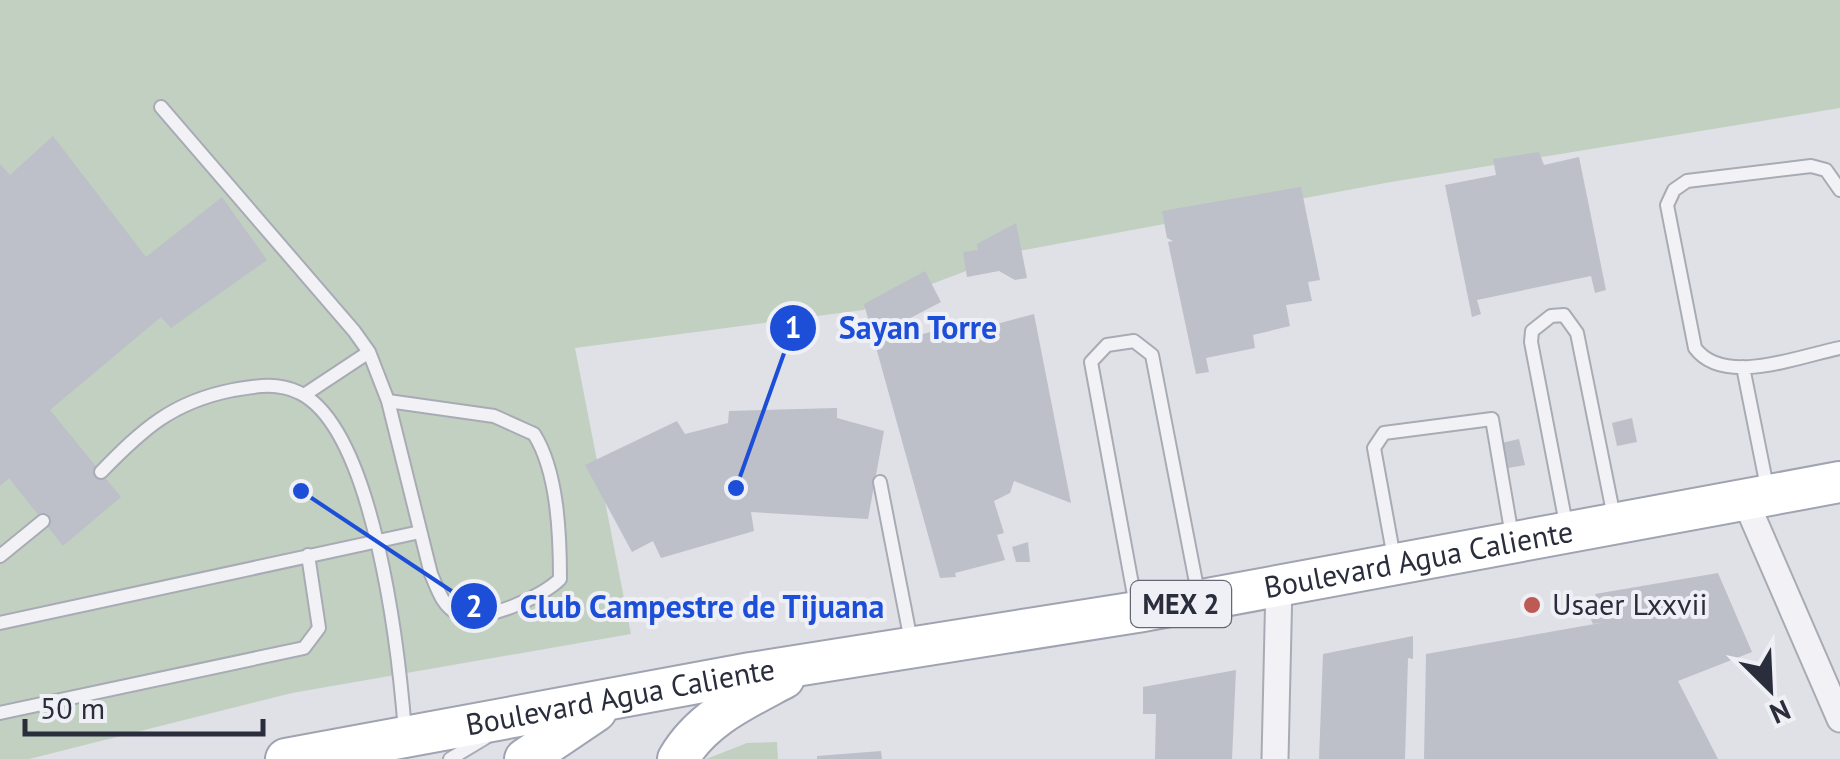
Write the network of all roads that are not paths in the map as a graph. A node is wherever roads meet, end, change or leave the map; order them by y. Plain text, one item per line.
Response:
1 (161, 107) dead end
2 (1840, 190) edge
3 (1840, 348) edge
4 (370, 352) junction
5 (1743, 367) junction
6 (304, 394) junction
7 (388, 401) junction
8 (101, 472) dead end
9 (880, 482) dead end
10 (1840, 482) edge
11 (1757, 497) junction
12 (43, 521) dead end
13 (1616, 524) junction
14 (420, 532) junction
15 (1568, 534) junction
16 (376, 540) junction
17 (1514, 543) junction
18 (308, 555) junction
19 (0, 556) edge
20 (1394, 564) junction
21 (1279, 584) junction
22 (1200, 600) junction
23 (1137, 612) junction
24 (0, 623) edge
25 (913, 648) junction
26 (809, 664) junction
27 (621, 697) junction
28 (0, 713) edge
29 (521, 716) junction
30 (1840, 719) edge
31 (394, 748) edge
32 (286, 759) edge
33 (450, 759) edge
34 (525, 759) edge
35 (678, 759) edge
36 (1275, 759) edge

1 - 4 lane
2 - 5 lane
3 - 5 lane
4 - 6 lane
4 - 7 lane
5 - 11 lane
6 - 8 lane
6 - 16 lane
7 - 14 lane
7 - 14 lane
9 - 25 lane
10 - 11 main road, Boulevard Agua Caliente / MEX 2
11 - 13 main road, Boulevard Agua Caliente / MEX 2
11 - 30 street
12 - 19 lane
13 - 15 main road, Boulevard Agua Caliente / MEX 2
13 - 15 lane
14 - 16 lane
15 - 17 main road, Boulevard Agua Caliente / MEX 2
16 - 18 lane
16 - 31 lane
17 - 20 main road, Boulevard Agua Caliente / MEX 2
17 - 20 lane
18 - 24 lane
18 - 28 lane
20 - 21 main road, Boulevard Agua Caliente / MEX 2
21 - 22 main road, Boulevard Agua Caliente / MEX 2
21 - 36 street
22 - 23 main road, Boulevard Agua Caliente / MEX 2
22 - 23 lane
23 - 25 main road, Boulevard Agua Caliente / MEX 2
25 - 26 main road, Boulevard Agua Caliente / MEX 2
26 - 27 main road, Boulevard Agua Caliente / MEX 2
26 - 35 main road
27 - 29 main road, Boulevard Agua Caliente / MEX 2
27 - 34 main road
29 - 31 main road, Boulevard Agua Caliente / MEX 2
29 - 33 lane
31 - 32 main road, Boulevard Agua Caliente / MEX 2

